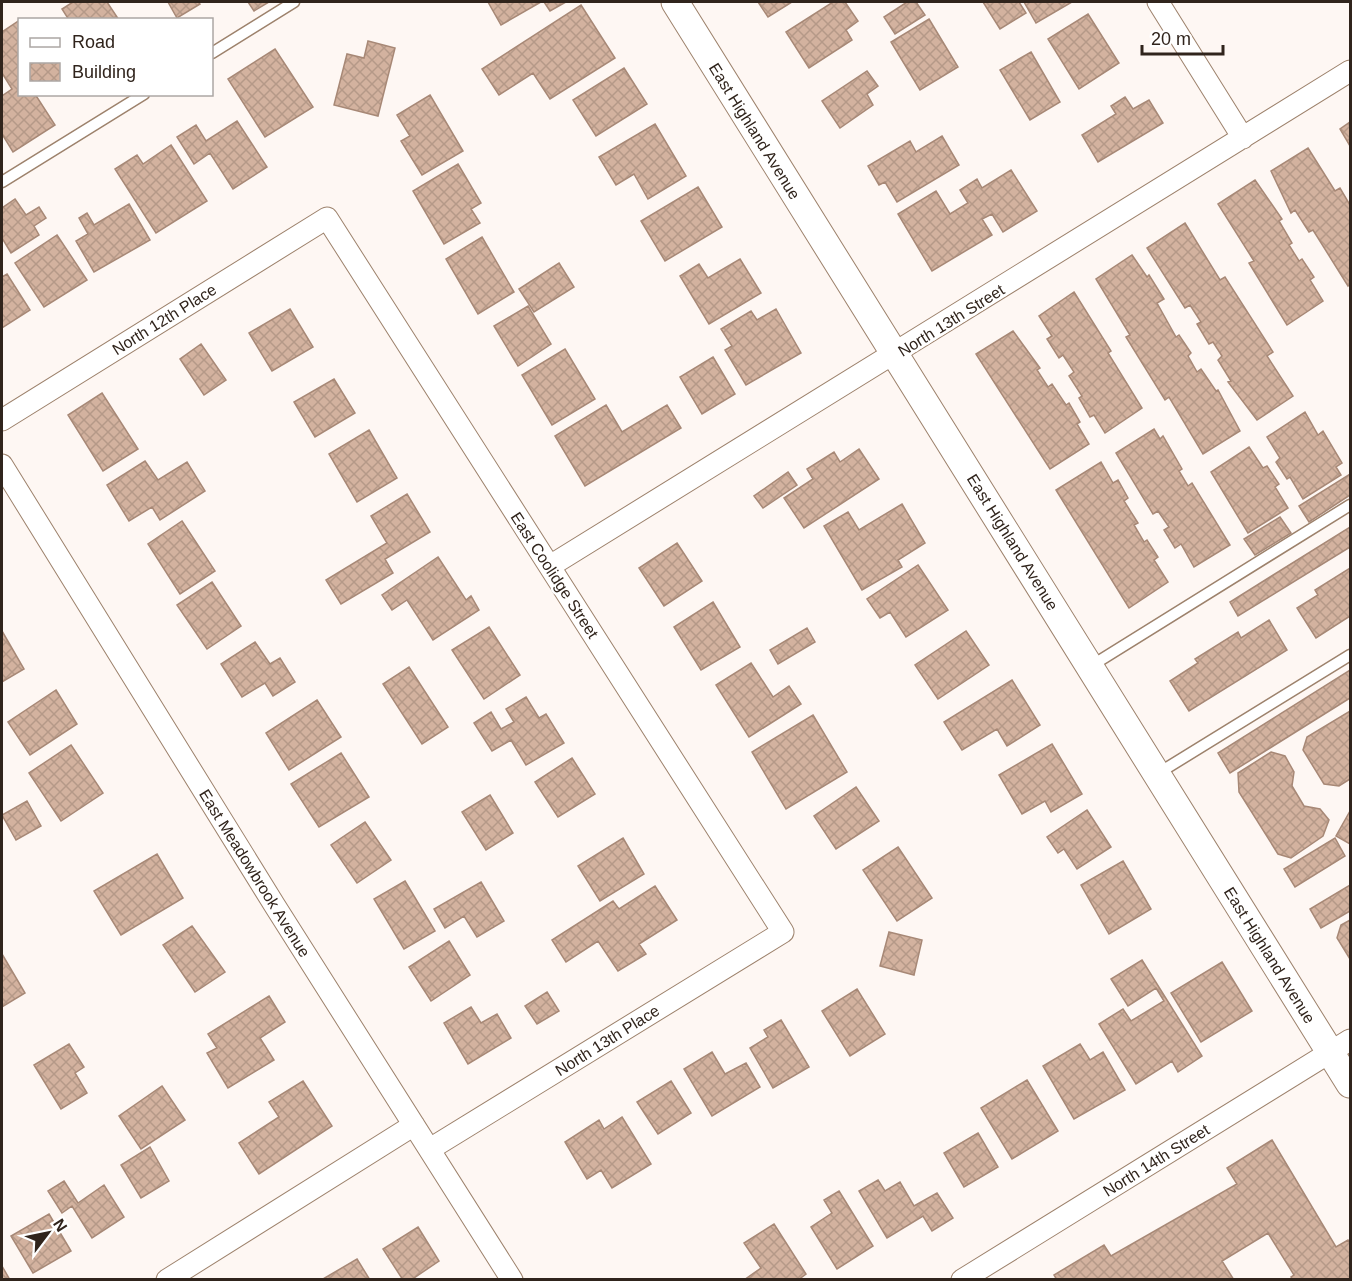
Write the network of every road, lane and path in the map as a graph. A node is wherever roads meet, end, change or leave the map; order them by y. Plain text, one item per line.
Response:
1 (294, 2) edge
2 (675, 2) edge
3 (1158, 2) edge
4 (213, 52) edge
5 (1350, 71) edge
6 (141, 96) edge
7 (1243, 138) junction
8 (2, 182) edge
9 (327, 218) joint
10 (897, 353) junction
11 (2, 420) edge
12 (2, 465) edge
13 (1350, 505) edge
14 (550, 566) junction
15 (1350, 656) edge
16 (1090, 666) junction
17 (1156, 774) junction
18 (783, 932) joint
19 (1341, 1046) edge
20 (1350, 1084) edge
21 (414, 1125) junction
22 (430, 1149) junction
23 (167, 1280) edge
24 (512, 1280) edge
25 (962, 1280) edge

1 - 4 lane
2 - 10 street, East Highland Avenue
3 - 7 street
5 - 7 street, North 13th Street
6 - 8 lane
7 - 10 street, North 13th Street
9 - 11 street, North 12th Place
9 - 14 street, East Coolidge Street
10 - 14 street, North 13th Street
10 - 16 street, East Highland Avenue
12 - 21 street, East Meadowbrook Avenue
13 - 16 lane
14 - 18 street, East Coolidge Street
15 - 17 lane
16 - 17 street, East Highland Avenue
17 - 19 street, East Highland Avenue
18 - 22 street, North 13th Place
19 - 20 street, East Highland Avenue
19 - 25 street, North 14th Street
21 - 22 street, East Meadowbrook Avenue
21 - 23 street
22 - 24 street, East Meadowbrook Avenue

